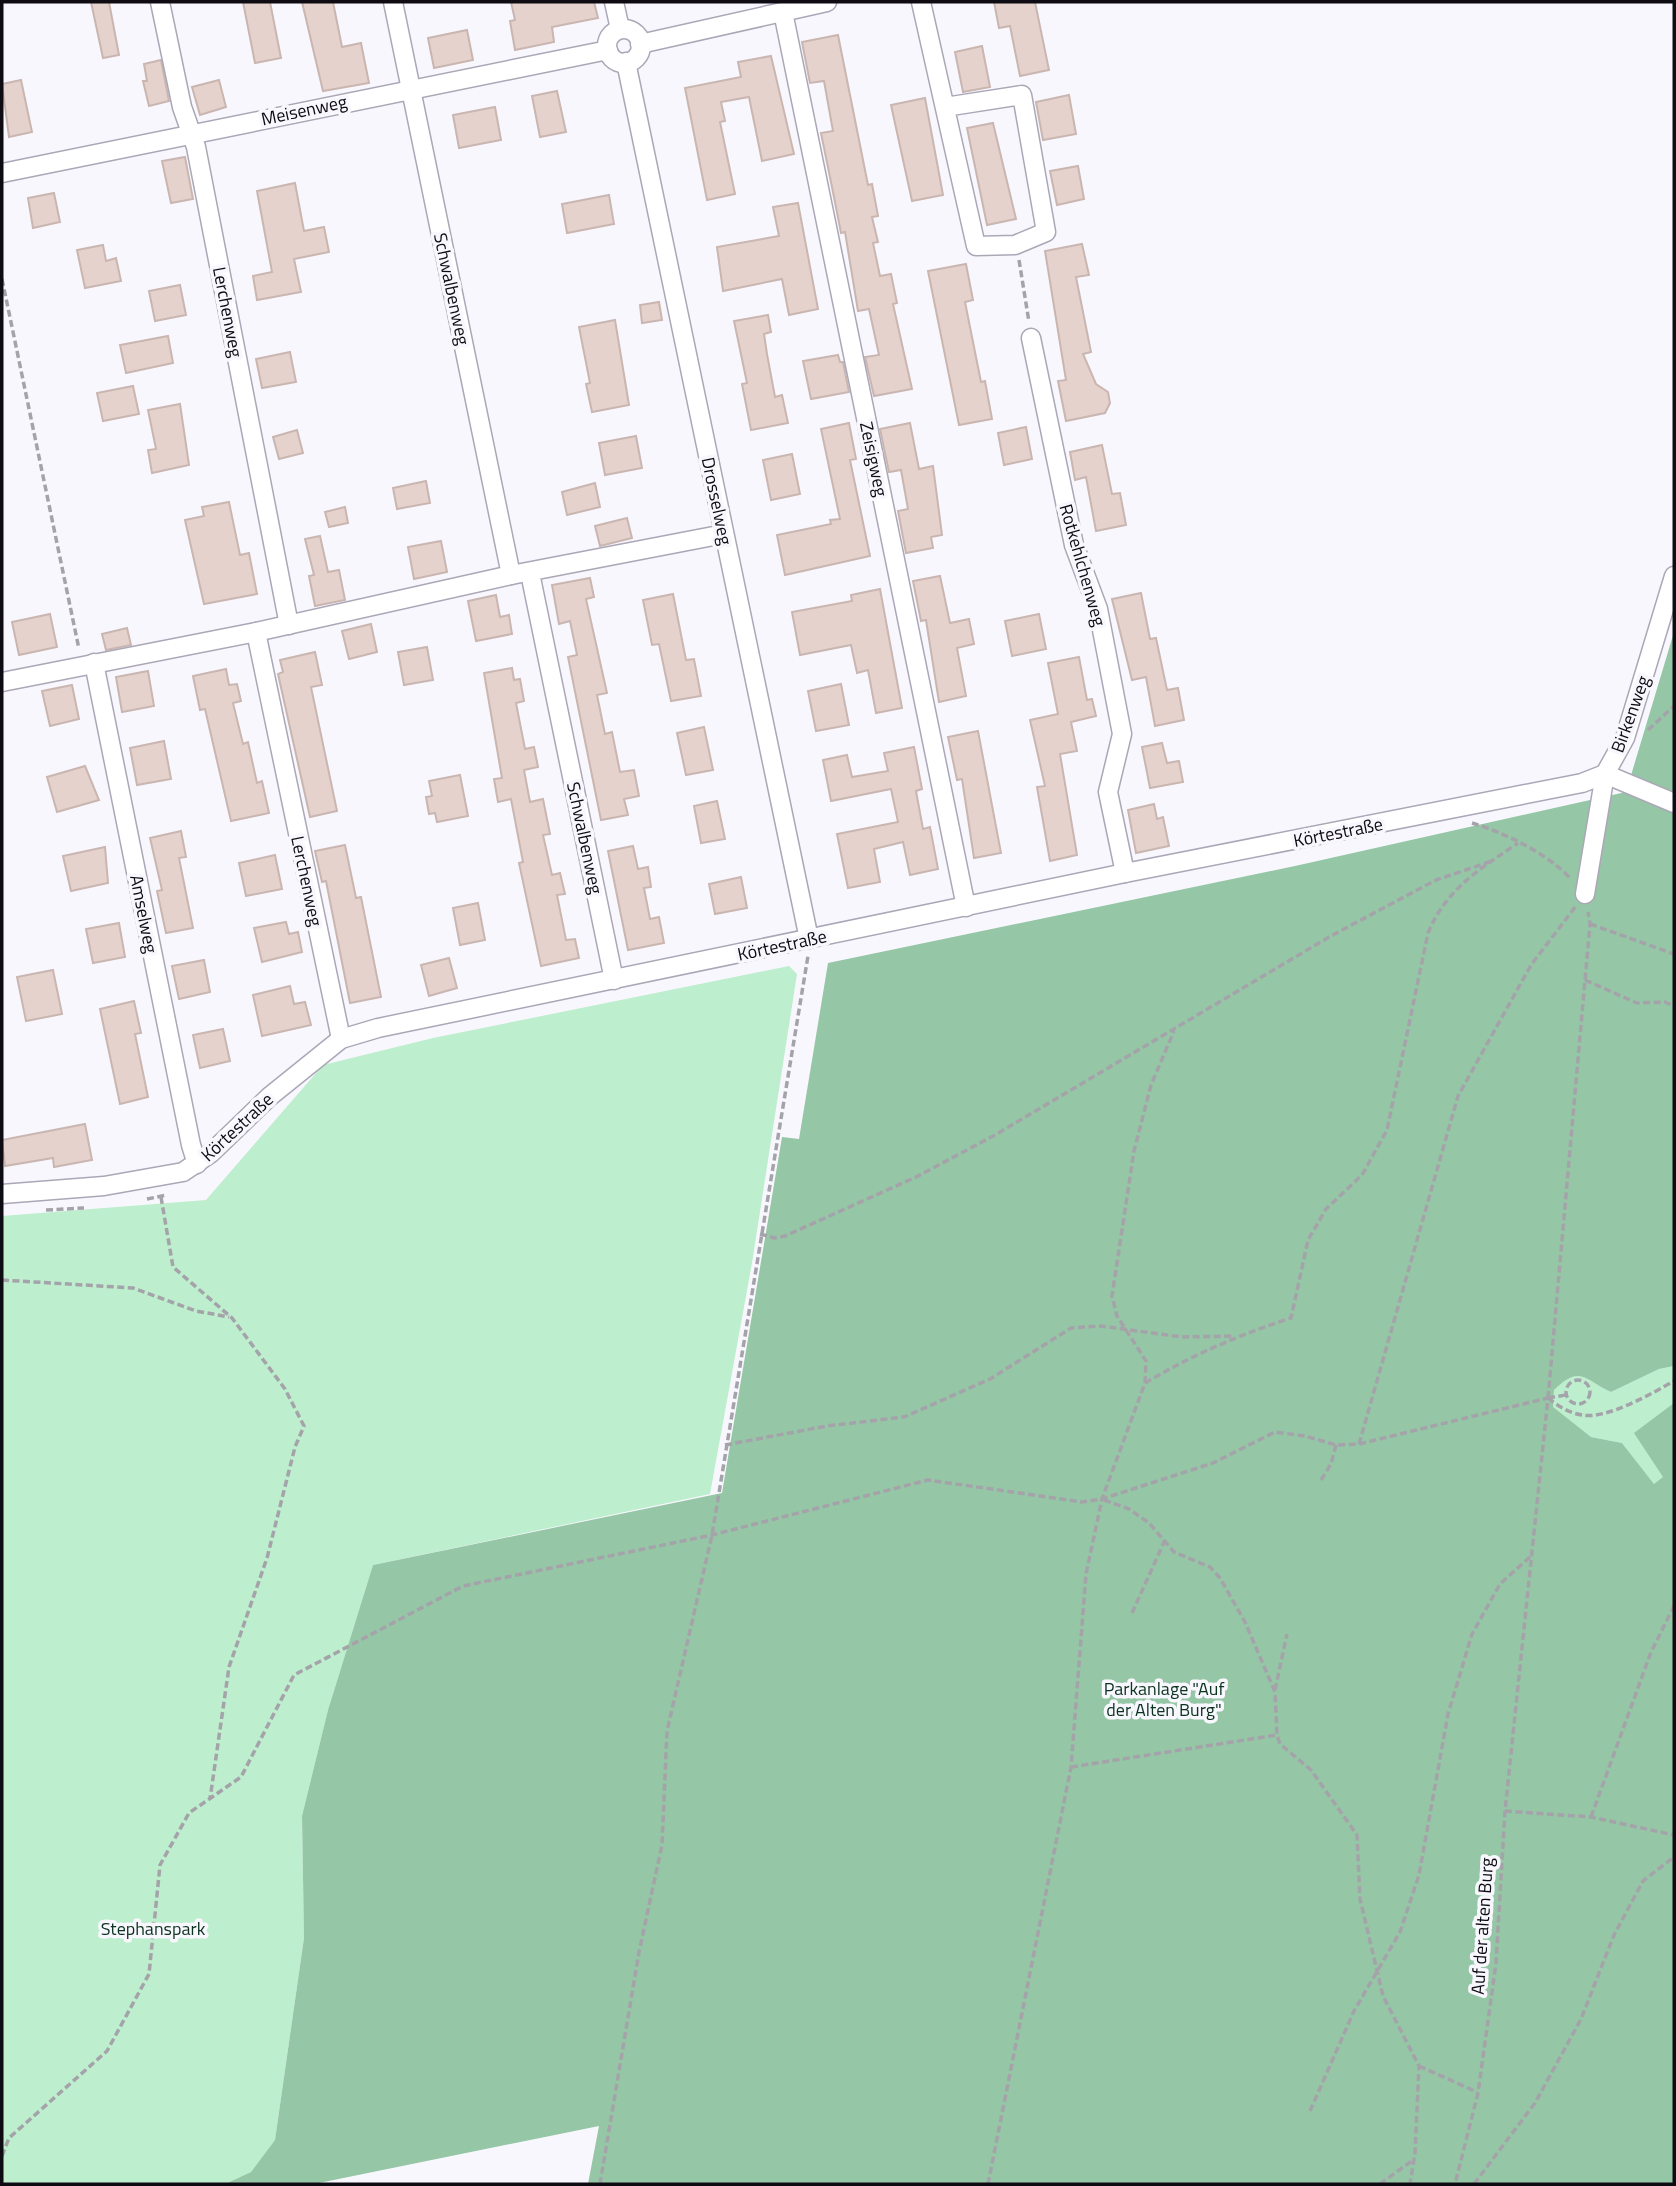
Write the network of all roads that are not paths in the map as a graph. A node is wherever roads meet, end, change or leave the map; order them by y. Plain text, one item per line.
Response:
1 (160, 2) edge
2 (393, 2) edge
3 (614, 2) edge
4 (827, 2) edge
5 (921, 2) edge
6 (794, 8) edge
7 (620, 29) junction
8 (640, 44) junction
9 (608, 50) junction
10 (626, 62) junction
11 (411, 88) junction
12 (945, 107) junction
13 (191, 134) junction
14 (2, 173) edge
15 (1031, 338) road end
16 (724, 534) junction
17 (530, 573) junction
18 (511, 575) junction
19 (1674, 576) edge
20 (289, 625) junction
21 (256, 632) junction
22 (88, 664) junction
23 (2, 682) edge
24 (1605, 774) junction
25 (1674, 803) edge
26 (1125, 873) junction
27 (1585, 894) road end
28 (966, 906) junction
29 (808, 948) junction
30 (614, 980) junction
31 (341, 1039) junction
32 (197, 1164) junction
33 (2, 1194) edge

1 - 13 street, Lerchenweg
2 - 11 street, Schwalbenweg
3 - 7 street
4 - 6 street
5 - 12 street
6 - 8 street
6 - 28 street, Zeisigweg
7 - 8 street
7 - 9 street
8 - 10 street
9 - 10 street
9 - 11 street, Meisenweg
10 - 16 street, Drosselweg
11 - 13 street, Meisenweg
11 - 18 street, Schwalbenweg
12 - 12 street
13 - 14 street, Meisenweg
13 - 20 street, Lerchenweg
15 - 26 street, Rotkehlchenweg
16 - 17 street
16 - 29 street, Drosselweg
17 - 18 street
17 - 30 street, Schwalbenweg
18 - 20 street
19 - 24 street, Birkenweg
20 - 21 street
21 - 22 street
21 - 31 street, Lerchenweg
22 - 23 street
22 - 32 street, Amselweg
24 - 25 street
24 - 26 street, Körtestraße
24 - 27 street, Birkenweg
26 - 28 street, Körtestraße
28 - 29 street, Körtestraße
29 - 30 street, Körtestraße
30 - 31 street, Körtestraße
31 - 32 street, Körtestraße
32 - 33 street, Körtestraße

